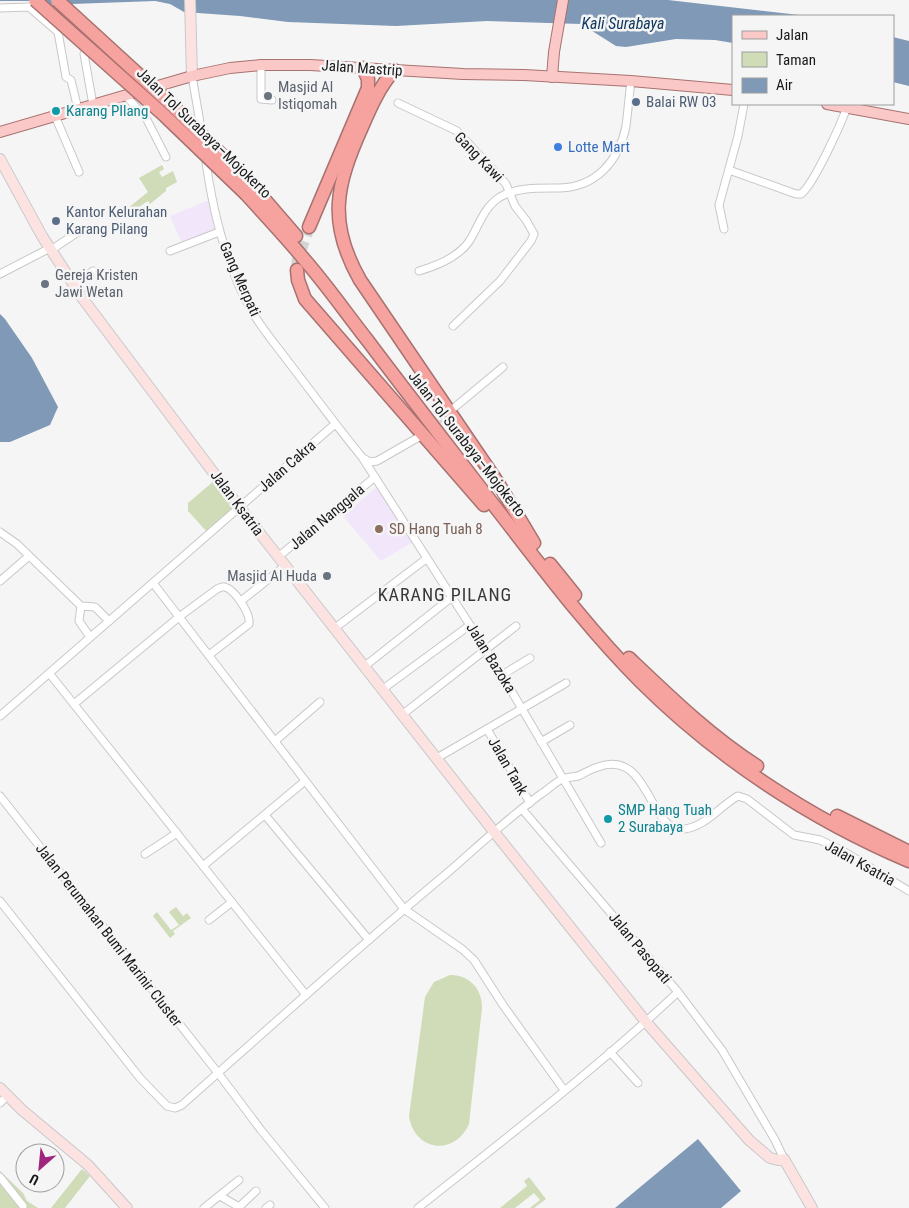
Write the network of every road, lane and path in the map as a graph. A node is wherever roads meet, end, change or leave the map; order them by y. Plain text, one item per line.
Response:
1 (35, 0) edge
2 (57, 0) edge
3 (190, 0) edge
4 (563, 0) edge
5 (0, 8) edge
6 (84, 54) dead end
7 (261, 65) junction
8 (363, 68) junction
9 (394, 70) junction
10 (192, 76) junction
11 (552, 77) junction
12 (631, 81) junction
13 (732, 90) edge
14 (124, 95) junction
15 (272, 100) dead end
16 (398, 103) dead end
17 (93, 105) junction
18 (744, 105) edge
19 (834, 105) edge
20 (847, 107) junction
21 (78, 110) junction
22 (55, 116) junction
23 (909, 119) edge
24 (0, 132) edge
25 (166, 157) dead end
26 (0, 159) edge
27 (728, 170) junction
28 (79, 172) dead end
29 (249, 189) junction
30 (509, 193) junction
31 (309, 227) tunnel mouth
32 (724, 229) dead end
33 (83, 231) dead end
34 (219, 232) junction
35 (51, 249) junction
36 (170, 251) dead end
37 (93, 270) dead end
38 (297, 270) tunnel mouth
39 (419, 271) dead end
40 (0, 274) edge
41 (74, 284) junction
42 (453, 326) dead end
43 (503, 367) dead end
44 (455, 407) tunnel mouth
45 (335, 424) junction
46 (419, 438) dead end
47 (362, 457) junction
48 (375, 477) junction
49 (240, 508) junction
50 (0, 532) edge
51 (534, 543) junction
52 (29, 556) junction
53 (278, 557) junction
54 (426, 559) junction
55 (539, 564) junction
56 (286, 566) junction
57 (0, 581) edge
58 (153, 583) junction
59 (452, 597) junction
60 (241, 601) junction
61 (80, 606) junction
62 (179, 617) junction
63 (109, 621) junction
64 (470, 625) junction
65 (516, 626) dead end
66 (335, 628) junction
67 (90, 637) junction
68 (486, 650) junction
69 (209, 655) junction
70 (530, 658) dead end
71 (365, 666) junction
72 (49, 673) junction
73 (502, 675) junction
74 (566, 683) dead end
75 (383, 689) junction
76 (320, 702) dead end
77 (74, 704) junction
78 (522, 708) junction
79 (403, 714) junction
80 (0, 716) edge
81 (570, 725) dead end
82 (487, 729) junction
83 (275, 741) junction
84 (541, 742) junction
85 (437, 758) junction
86 (562, 779) junction
87 (305, 780) junction
88 (0, 796) edge
89 (530, 802) junction
90 (522, 809) junction
91 (265, 815) junction
92 (177, 833) junction
93 (495, 833) junction
94 (601, 843) dead end
95 (909, 852) edge
96 (144, 854) dead end
97 (909, 861) edge
98 (203, 866) junction
99 (909, 891) edge
100 (0, 901) edge
101 (232, 902) junction
102 (404, 909) junction
103 (209, 920) dead end
104 (369, 940) junction
105 (678, 992) junction
106 (306, 995) junction
107 (646, 1022) junction
108 (610, 1052) junction
109 (218, 1073) junction
110 (638, 1082) dead end
111 (564, 1090) junction
112 (2, 1096) edge
113 (784, 1159) junction
114 (0, 1177) edge
115 (239, 1180) dead end
116 (256, 1191) dead end
117 (220, 1196) junction
118 (23, 1206) dead end
119 (128, 1208) edge
120 (204, 1208) edge
121 (240, 1208) edge
122 (325, 1208) edge
123 (418, 1208) edge
124 (812, 1208) edge

1 - 29 highway, Jalan Tol Surabaya–Mojokerto, bridge
2 - 29 highway, Jalan Tol Surabaya–Mojokerto, bridge
3 - 10 street
4 - 11 main road
5 - 21 street
6 - 17 street
7 - 8 main road, Jalan Mastrip
7 - 10 main road, Jalan Mastrip
7 - 15 street
8 - 9 main road, Jalan Mastrip
8 - 31 highway
9 - 11 main road, Jalan Mastrip
9 - 51 highway
10 - 14 main road, Jalan Mastrip
10 - 34 street, Gang Merpati
11 - 12 main road, Jalan Mastrip
12 - 13 main road, Jalan Mastrip
12 - 30 street
14 - 17 main road, Jalan Mastrip
14 - 25 street
16 - 30 street, Gang Kawi
17 - 21 main road, Jalan Mastrip
18 - 27 street
19 - 20 main road
20 - 23 main road
20 - 27 street
21 - 22 main road, Jalan Mastrip
22 - 24 main road, Jalan Mastrip
22 - 28 street
26 - 35 street, Jalan Ksatria
27 - 32 street
29 - 51 highway, Jalan Tol Surabaya–Mojokerto
29 - 55 highway, Jalan Tol Surabaya–Mojokerto
30 - 39 street
30 - 42 street, Gang Kawi
33 - 35 street
34 - 36 street
34 - 45 street, Gang Merpati
35 - 40 street
35 - 41 street, Jalan Ksatria
37 - 41 street
38 - 55 highway
41 - 49 street, Jalan Ksatria
43 - 44 street
45 - 47 street, Gang Merpati
45 - 49 street, Jalan Cakra
46 - 47 street
47 - 48 street, Gang Merpati
48 - 53 street, Jalan Nanggala
48 - 54 street, Jalan Bazoka
49 - 53 street, Jalan Ksatria
49 - 58 street
50 - 52 street
51 - 95 highway, Jalan Tol Surabaya–Mojokerto
52 - 57 street
52 - 61 street
53 - 56 street, Jalan Ksatria
54 - 59 street, Jalan Bazoka
54 - 66 street
55 - 97 highway, Jalan Tol Surabaya–Mojokerto
56 - 60 street
56 - 66 street, Jalan Ksatria
58 - 62 street
58 - 63 street
59 - 64 street, Jalan Bazoka
59 - 71 street
60 - 62 street
60 - 69 street
61 - 63 street
61 - 67 street
62 - 69 street
62 - 77 street
63 - 67 street
64 - 68 street, Jalan Bazoka
64 - 75 street
65 - 68 street
66 - 71 street, Jalan Ksatria
67 - 72 street
68 - 73 street, Jalan Bazoka
68 - 79 street
69 - 83 street
70 - 73 street
71 - 75 street, Jalan Ksatria
72 - 77 street
72 - 80 street
73 - 78 street, Jalan Bazoka
74 - 78 street
75 - 79 street, Jalan Ksatria
76 - 83 street
77 - 92 street
78 - 82 street
78 - 84 street, Jalan Bazoka
79 - 85 street, Jalan Ksatria
81 - 84 street
82 - 85 street
82 - 89 street, Jalan Tank
83 - 87 street
84 - 86 street, Jalan Bazoka
85 - 93 street, Jalan Ksatria
86 - 89 street, Jalan Ksatria
86 - 94 street, Jalan Bazoka
86 - 99 street, Jalan Ksatria
87 - 91 street
87 - 102 street
88 - 109 street, Jalan Perumahan Bumi Marinir Cluster
89 - 90 street, Jalan Ksatria
90 - 93 street, Jalan Ksatria
90 - 105 street, Jalan Pasopati
91 - 98 street
91 - 104 street
92 - 96 street
92 - 98 street
93 - 102 street
93 - 107 street, Jalan Ksatria
98 - 101 street
100 - 109 street
101 - 103 street
101 - 106 street
102 - 104 street
102 - 111 street
104 - 106 street
105 - 107 street
105 - 113 street, Jalan Pasopati
106 - 109 street
107 - 108 street
107 - 113 street, Jalan Ksatria
108 - 110 street
108 - 111 street
109 - 122 street, Jalan Perumahan Bumi Marinir Cluster
111 - 123 street
112 - 119 street
113 - 124 street
114 - 118 street
115 - 117 street
116 - 121 street
117 - 120 street
117 - 121 street

